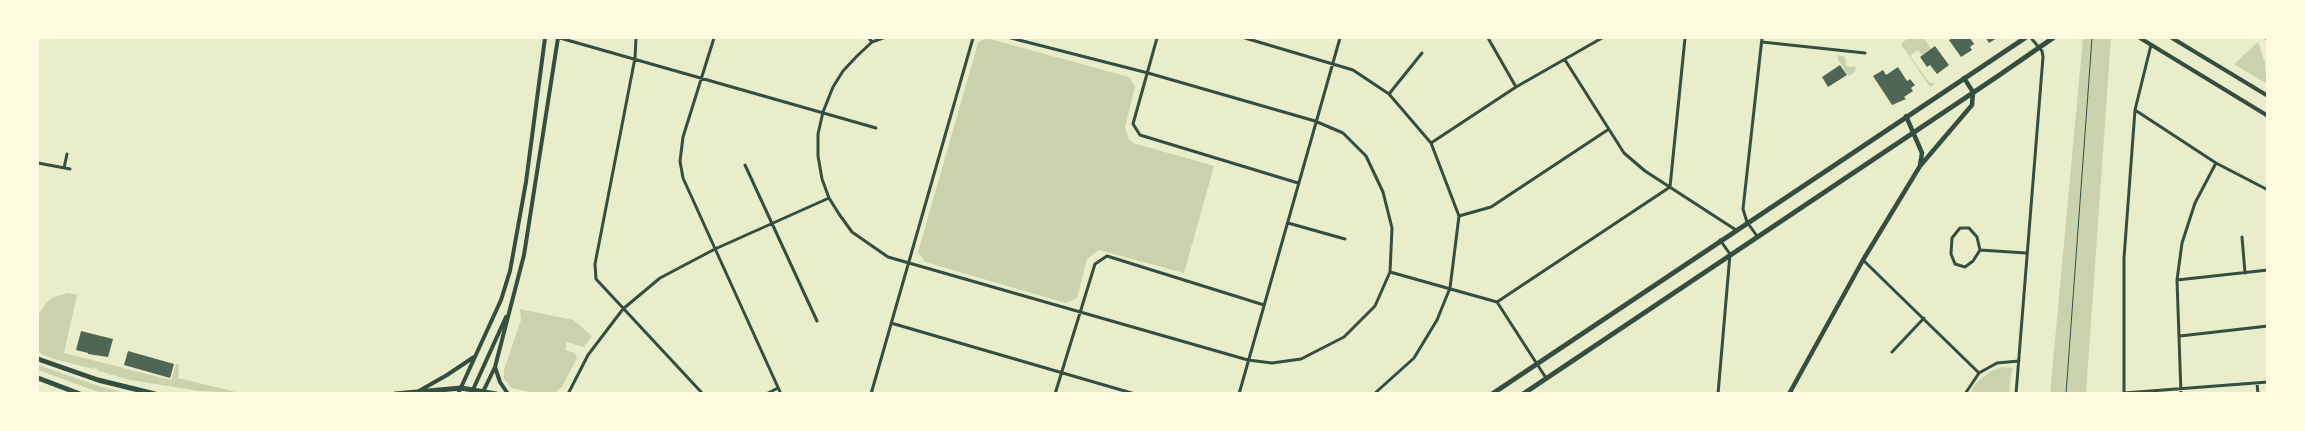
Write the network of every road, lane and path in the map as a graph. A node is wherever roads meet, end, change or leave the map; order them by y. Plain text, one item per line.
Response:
1 (545, 38) edge
2 (559, 38) edge
3 (636, 38) edge
4 (714, 38) edge
5 (869, 38) edge
6 (883, 38) edge
7 (973, 38) edge
8 (1011, 38) edge
9 (1157, 38) edge
10 (1245, 38) edge
11 (1340, 38) edge
12 (1488, 38) edge
13 (1602, 38) edge
14 (1686, 38) edge
15 (1762, 38) edge
16 (2025, 38) edge
17 (2031, 38) edge
18 (2053, 38) edge
19 (2092, 38) edge
20 (2140, 38) edge
21 (2172, 38) edge
22 (872, 42) junction
23 (1762, 42) junction
24 (2151, 45) junction
25 (2039, 47) junction
26 (1865, 52) dead end
27 (1422, 53) dead end
28 (635, 58) junction
29 (1565, 60) junction
30 (1332, 63) junction
31 (1148, 73) junction
32 (702, 77) junction
33 (1964, 78) junction
34 (1516, 87) junction
35 (1973, 92) junction
36 (1390, 94) junction
37 (2268, 96) edge
38 (2135, 110) junction
39 (823, 112) junction
40 (1906, 116) junction
41 (2268, 116) edge
42 (1315, 121) junction
43 (876, 128) dead end
44 (1609, 129) junction
45 (1913, 132) junction
46 (1431, 142) junction
47 (67, 154) dead end
48 (2216, 162) junction
49 (38, 163) edge
50 (746, 165) dead end
51 (1920, 166) junction
52 (64, 168) junction
53 (70, 169) dead end
54 (1298, 183) junction
55 (1670, 187) junction
56 (2268, 190) edge
57 (829, 198) junction
58 (1458, 216) junction
59 (1747, 222) junction
60 (773, 223) junction
61 (1288, 223) junction
62 (1736, 230) junction
63 (1757, 236) junction
64 (2242, 237) dead end
65 (1345, 239) dead end
66 (1720, 240) junction
67 (715, 249) junction
68 (1980, 250) junction
69 (2026, 253) junction
70 (1730, 254) junction
71 (1863, 260) junction
72 (907, 263) junction
73 (2268, 270) edge
74 (1390, 272) junction
75 (2245, 273) junction
76 (2177, 280) junction
77 (1450, 288) junction
78 (1497, 302) junction
79 (1264, 305) junction
80 (511, 306) junction
81 (622, 309) junction
82 (1081, 312) junction
83 (1924, 318) junction
84 (817, 321) dead end
85 (891, 323) junction
86 (2268, 326) edge
87 (2180, 336) junction
88 (1892, 352) dead end
89 (477, 354) junction
90 (38, 359) edge
91 (1248, 360) junction
92 (2019, 361) junction
93 (1536, 364) junction
94 (495, 367) junction
95 (1062, 373) junction
96 (1979, 373) junction
97 (38, 378) edge
98 (1546, 378) junction
99 (2268, 382) edge
100 (2257, 383) junction
101 (778, 388) junction
102 (419, 391) junction
103 (460, 391) edge
104 (2181, 391) edge
105 (471, 392) edge
106 (482, 393) edge
107 (2124, 393) edge
108 (80, 394) edge
109 (155, 394) edge
110 (395, 394) edge
111 (496, 394) edge
112 (508, 394) edge
113 (568, 394) edge
114 (703, 394) edge
115 (766, 394) edge
116 (780, 394) edge
117 (871, 394) edge
118 (1055, 394) edge
119 (1134, 394) edge
120 (1239, 394) edge
121 (1374, 394) edge
122 (1492, 394) edge
123 (1523, 394) edge
124 (1718, 394) edge
125 (1789, 394) edge
126 (1965, 394) edge
127 (2016, 394) edge
128 (2066, 394) edge
129 (2258, 394) edge

1 - 89 street
2 - 28 street
2 - 80 street
3 - 28 street
4 - 32 street
5 - 22 street
6 - 22 street
7 - 72 street
8 - 31 street
9 - 31 street
10 - 30 street
11 - 30 street
12 - 34 street
13 - 29 street
14 - 55 street
15 - 23 street
16 - 33 main road
17 - 25 street
18 - 25 main road
19 - 128 path
20 - 24 street
21 - 37 street
22 - 39 street
23 - 26 street
23 - 59 street
24 - 38 street
24 - 41 street
25 - 35 main road
25 - 69 street
27 - 36 street
28 - 32 street
28 - 81 street
29 - 34 street
29 - 44 street
30 - 36 street
30 - 42 street
31 - 42 street
31 - 54 street
32 - 39 street
32 - 67 street
33 - 35 main road
33 - 40 main road
34 - 46 street
35 - 45 main road
35 - 51 main road
36 - 46 street
38 - 48 street
38 - 107 street
39 - 43 street
39 - 57 street
40 - 45 main road
40 - 59 main road
42 - 54 street
42 - 74 street
44 - 55 street
44 - 58 street
45 - 51 main road
45 - 63 main road
46 - 58 street
47 - 52 street
48 - 56 street
48 - 76 street
49 - 52 street
50 - 60 street
51 - 71 main road
52 - 53 street
54 - 61 street
55 - 62 street
55 - 78 street
57 - 60 street
57 - 72 street
58 - 77 street
59 - 62 main road
59 - 63 street
60 - 67 street
60 - 84 street
61 - 65 street
61 - 79 street
62 - 66 main road
63 - 70 main road
64 - 75 street
66 - 70 street
66 - 93 main road
67 - 81 street
67 - 101 street
68 - 68 street
68 - 69 street
69 - 92 street
70 - 98 main road
70 - 124 street
71 - 83 street
71 - 125 main road
72 - 82 street
72 - 85 street
73 - 75 street
74 - 77 street
74 - 91 street
75 - 76 street
76 - 87 street
77 - 78 street
77 - 121 street
78 - 93 street
79 - 82 street
79 - 91 street
80 - 94 street
80 - 105 street
81 - 113 street
81 - 114 street
82 - 91 street
82 - 95 street
83 - 88 street
83 - 96 street
85 - 95 street
85 - 117 street
86 - 87 street
87 - 104 street
89 - 102 street
89 - 103 street
90 - 109 main road
91 - 120 street
92 - 96 street
92 - 127 street
93 - 98 street
93 - 122 main road
94 - 106 street
94 - 112 street
95 - 118 street
95 - 119 street
96 - 126 street
97 - 108 main road
98 - 123 main road
99 - 100 street
100 - 104 street
100 - 129 street
101 - 115 street
101 - 116 street
102 - 103 main road
102 - 110 main road
103 - 105 main road
104 - 107 street
105 - 106 main road
106 - 111 main road

